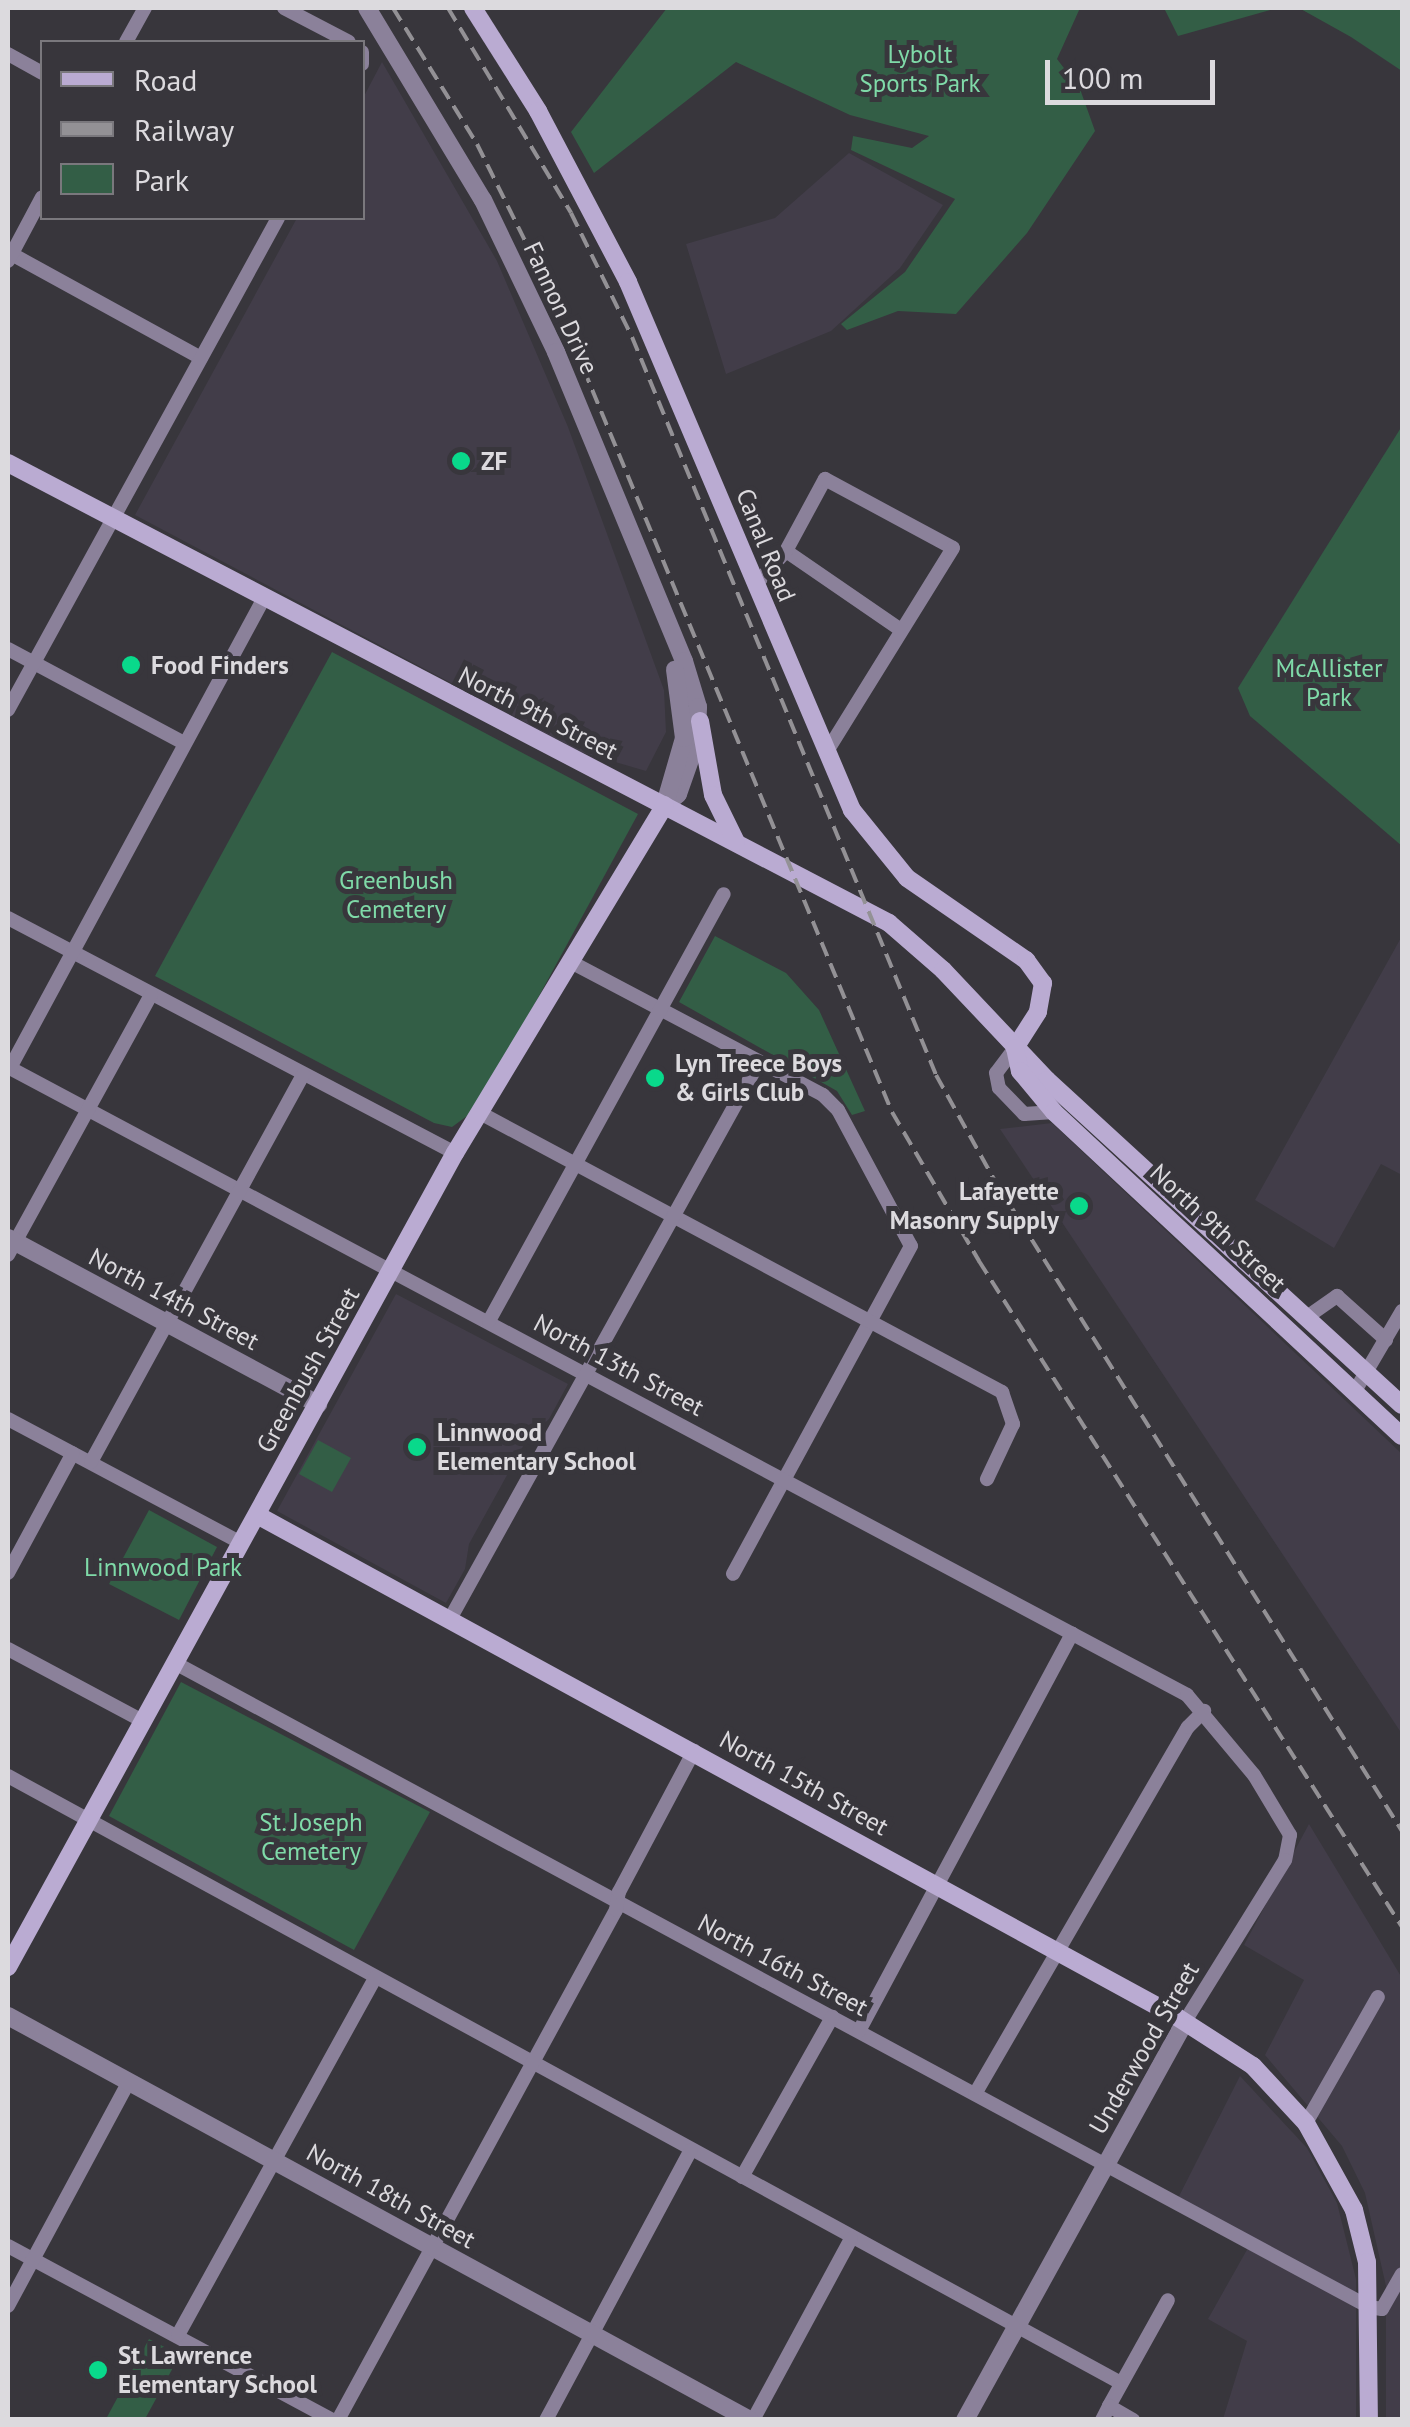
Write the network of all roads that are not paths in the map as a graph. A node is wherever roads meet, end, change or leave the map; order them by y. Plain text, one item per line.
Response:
1 (145, 8) edge
2 (284, 8) edge
3 (368, 8) edge
4 (473, 8) edge
5 (127, 40) edge
6 (346, 40) edge
7 (8, 54) edge
8 (40, 72) edge
9 (40, 200) edge
10 (277, 220) edge
11 (9, 256) edge
12 (201, 358) junction
13 (8, 463) edge
14 (114, 519) junction
15 (786, 551) junction
16 (756, 585) junction
17 (264, 598) junction
18 (898, 628) junction
19 (675, 648) junction
20 (8, 650) edge
21 (34, 663) junction
22 (8, 710) edge
23 (700, 720) junction
24 (184, 743) junction
25 (826, 753) junction
26 (664, 805) junction
27 (736, 842) junction
28 (724, 894) dead end
29 (8, 918) edge
30 (71, 952) junction
31 (569, 961) junction
32 (151, 995) junction
33 (661, 1010) junction
34 (1015, 1048) junction
35 (759, 1062) junction
36 (9, 1068) edge
37 (302, 1074) junction
38 (86, 1108) junction
39 (1054, 1112) junction
40 (482, 1114) junction
41 (455, 1154) junction
42 (575, 1164) junction
43 (240, 1191) junction
44 (674, 1218) junction
45 (10, 1245) edge
46 (392, 1270) junction
47 (1402, 1311) edge
48 (1308, 1317) junction
49 (489, 1321) junction
50 (166, 1322) junction
51 (872, 1322) junction
52 (1386, 1340) junction
53 (1367, 1371) junction
54 (587, 1374) junction
55 (1355, 1392) junction
56 (318, 1404) junction
57 (1402, 1405) edge
58 (8, 1419) edge
59 (1402, 1436) edge
60 (73, 1454) junction
61 (90, 1462) junction
62 (786, 1479) junction
63 (987, 1479) dead end
64 (257, 1515) junction
65 (242, 1543) junction
66 (8, 1573) edge
67 (733, 1574) dead end
68 (450, 1619) junction
69 (1072, 1633) junction
70 (8, 1649) edge
71 (175, 1663) junction
72 (1204, 1711) junction
73 (143, 1721) junction
74 (694, 1751) junction
75 (8, 1776) edge
76 (89, 1820) junction
77 (936, 1885) junction
78 (616, 1900) junction
79 (1058, 1952) junction
80 (8, 1967) edge
81 (376, 1978) junction
82 (1378, 1997) dead end
83 (8, 2016) edge
84 (832, 2017) junction
85 (1185, 2022) junction
86 (858, 2031) junction
87 (532, 2063) junction
88 (129, 2080) junction
89 (974, 2094) junction
90 (1306, 2123) junction
91 (692, 2150) junction
92 (274, 2160) junction
93 (1106, 2164) junction
94 (742, 2177) junction
95 (850, 2239) junction
96 (8, 2246) edge
97 (430, 2246) junction
98 (33, 2260) junction
99 (1402, 2274) edge
100 (1168, 2300) dead end
101 (8, 2306) edge
102 (1369, 2307) junction
103 (1017, 2328) junction
104 (593, 2332) junction
105 (178, 2335) junction
106 (1121, 2382) junction
107 (1105, 2413) edge
108 (335, 2420) edge
109 (546, 2420) edge
110 (751, 2420) edge
111 (965, 2420) edge
112 (1133, 2420) edge
113 (1370, 2420) edge

1 - 5 street
2 - 6 street
3 - 19 street, Fannon Drive
4 - 16 main road, Canal Road
7 - 8 street
9 - 11 street
10 - 12 street
11 - 12 street
12 - 14 street
13 - 14 main road, North 9th Street
14 - 17 main road, North 9th Street
14 - 21 street
15 - 16 street
15 - 18 street
15 - 18 street
16 - 25 main road, Canal Road
17 - 24 street
17 - 26 main road, North 9th Street
18 - 25 street
19 - 23 street, Fannon Drive
19 - 26 street, Fannon Drive
20 - 21 street
21 - 22 street
21 - 24 street
23 - 26 street
23 - 27 main road
24 - 30 street
25 - 34 main road, Canal Road
26 - 27 main road, North 9th Street
26 - 31 main road, Greenbush Street
27 - 34 main road, North 9th Street
28 - 33 street
29 - 30 street
30 - 32 street
30 - 36 street
31 - 33 street
31 - 40 main road, Greenbush Street
32 - 37 street
32 - 38 street
33 - 35 street
33 - 42 street
34 - 39 main road, North 9th Street
34 - 39 street
34 - 48 main road, North 9th Street
35 - 44 street
35 - 51 street
36 - 38 street, North 13th Street
37 - 41 street
37 - 43 street
38 - 43 street, North 13th Street
38 - 45 street
39 - 55 main road, North 9th Street
40 - 41 main road, Greenbush Street
40 - 42 street
41 - 46 main road, Greenbush Street
42 - 44 street
42 - 49 street
43 - 46 street, North 13th Street
43 - 50 street
44 - 51 street
44 - 54 street
45 - 50 street, North 14th Street
46 - 49 street, North 13th Street
46 - 56 main road, Greenbush Street
47 - 52 street
48 - 52 street
48 - 53 main road, North 9th Street
49 - 54 street, North 13th Street
50 - 56 street, North 14th Street
50 - 61 street
51 - 62 street
51 - 63 street
52 - 53 street
53 - 55 street
53 - 57 main road, North 9th Street
54 - 62 street, North 13th Street
54 - 68 street
55 - 59 main road, North 9th Street
56 - 64 main road, Greenbush Street
58 - 60 street
60 - 61 street
60 - 66 street
61 - 65 street
62 - 67 street
62 - 69 street, North 13th Street
64 - 65 main road, Greenbush Street
64 - 68 main road, North 15th Street
65 - 71 main road, Greenbush Street
68 - 74 main road, North 15th Street
69 - 72 street, North 13th Street
69 - 77 street
70 - 73 street
71 - 73 main road, Greenbush Street
71 - 78 street, North 16th Street
72 - 79 street
72 - 85 street, Underwood Street
73 - 76 main road, Greenbush Street
74 - 77 main road, North 15th Street
74 - 78 street
75 - 76 street
76 - 80 main road, Greenbush Street
76 - 81 street
77 - 79 main road, North 15th Street
77 - 86 street
78 - 84 street, North 16th Street
78 - 87 street
79 - 85 main road, North 15th Street
79 - 89 street
81 - 87 street
81 - 92 street
82 - 90 street
83 - 88 street, North 18th Street
84 - 86 street, North 16th Street
84 - 94 street
85 - 90 main road, North 15th Street
85 - 93 street, Underwood Street
86 - 89 street, North 16th Street
87 - 91 street
87 - 97 street
88 - 92 street, North 18th Street
88 - 98 street
89 - 93 street, North 16th Street
90 - 102 main road, North 15th Street
91 - 94 street
91 - 104 street
92 - 97 street, North 18th Street
92 - 105 street
93 - 102 street, North 16th Street
93 - 103 street, Underwood Street
94 - 95 street
95 - 103 street
95 - 110 street
96 - 98 street
97 - 104 street, North 18th Street
97 - 108 street
98 - 101 street
98 - 105 street
99 - 102 street
100 - 106 street
102 - 113 main road, North 15th Street
103 - 106 street
103 - 111 street, Underwood Street
104 - 109 street
104 - 110 street, North 18th Street
105 - 108 street
106 - 107 street
107 - 112 street

